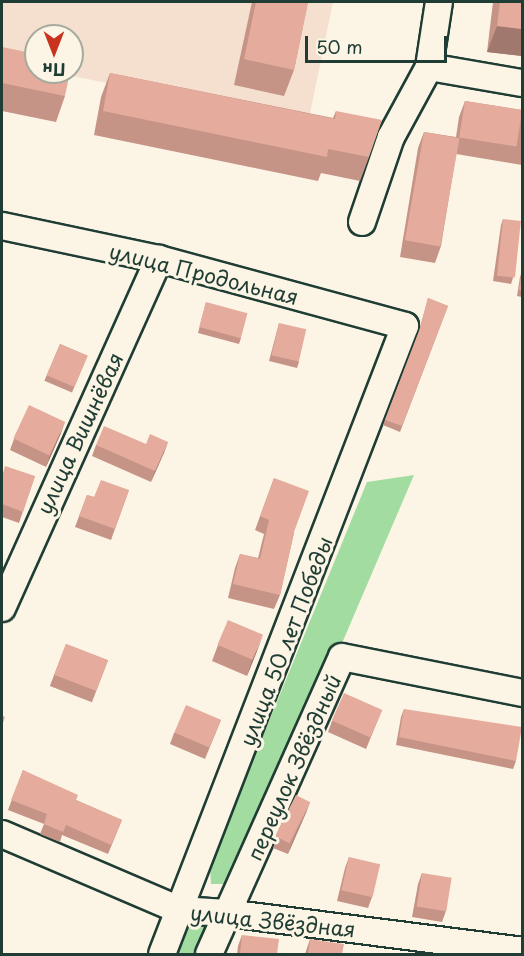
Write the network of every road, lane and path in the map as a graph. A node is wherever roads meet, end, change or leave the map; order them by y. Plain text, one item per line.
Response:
1 (439, 2) edge
2 (427, 71) junction
3 (522, 83) edge
4 (362, 222) dead end
5 (2, 226) edge
6 (159, 259) junction
7 (405, 326) joint
8 (2, 608) edge
9 (522, 693) edge
10 (2, 834) edge
11 (179, 910) junction
12 (227, 913) junction
13 (461, 948) edge
14 (522, 951) edge
15 (162, 954) edge
16 (209, 954) edge

1 - 2 street
2 - 3 street
2 - 4 street
5 - 6 street, улица Продольная
6 - 7 street, улица Продольная
6 - 8 street, улица Вишнёвая
7 - 11 street, улица 50 лет Победы
9 - 12 street, переулок Звёздный
10 - 11 street, улица Звёздная
11 - 12 street, улица Звёздная
11 - 15 street, улица 50 лет Победы
12 - 13 street, улица Звёздная
12 - 16 street
13 - 14 street, улица Звёздная

